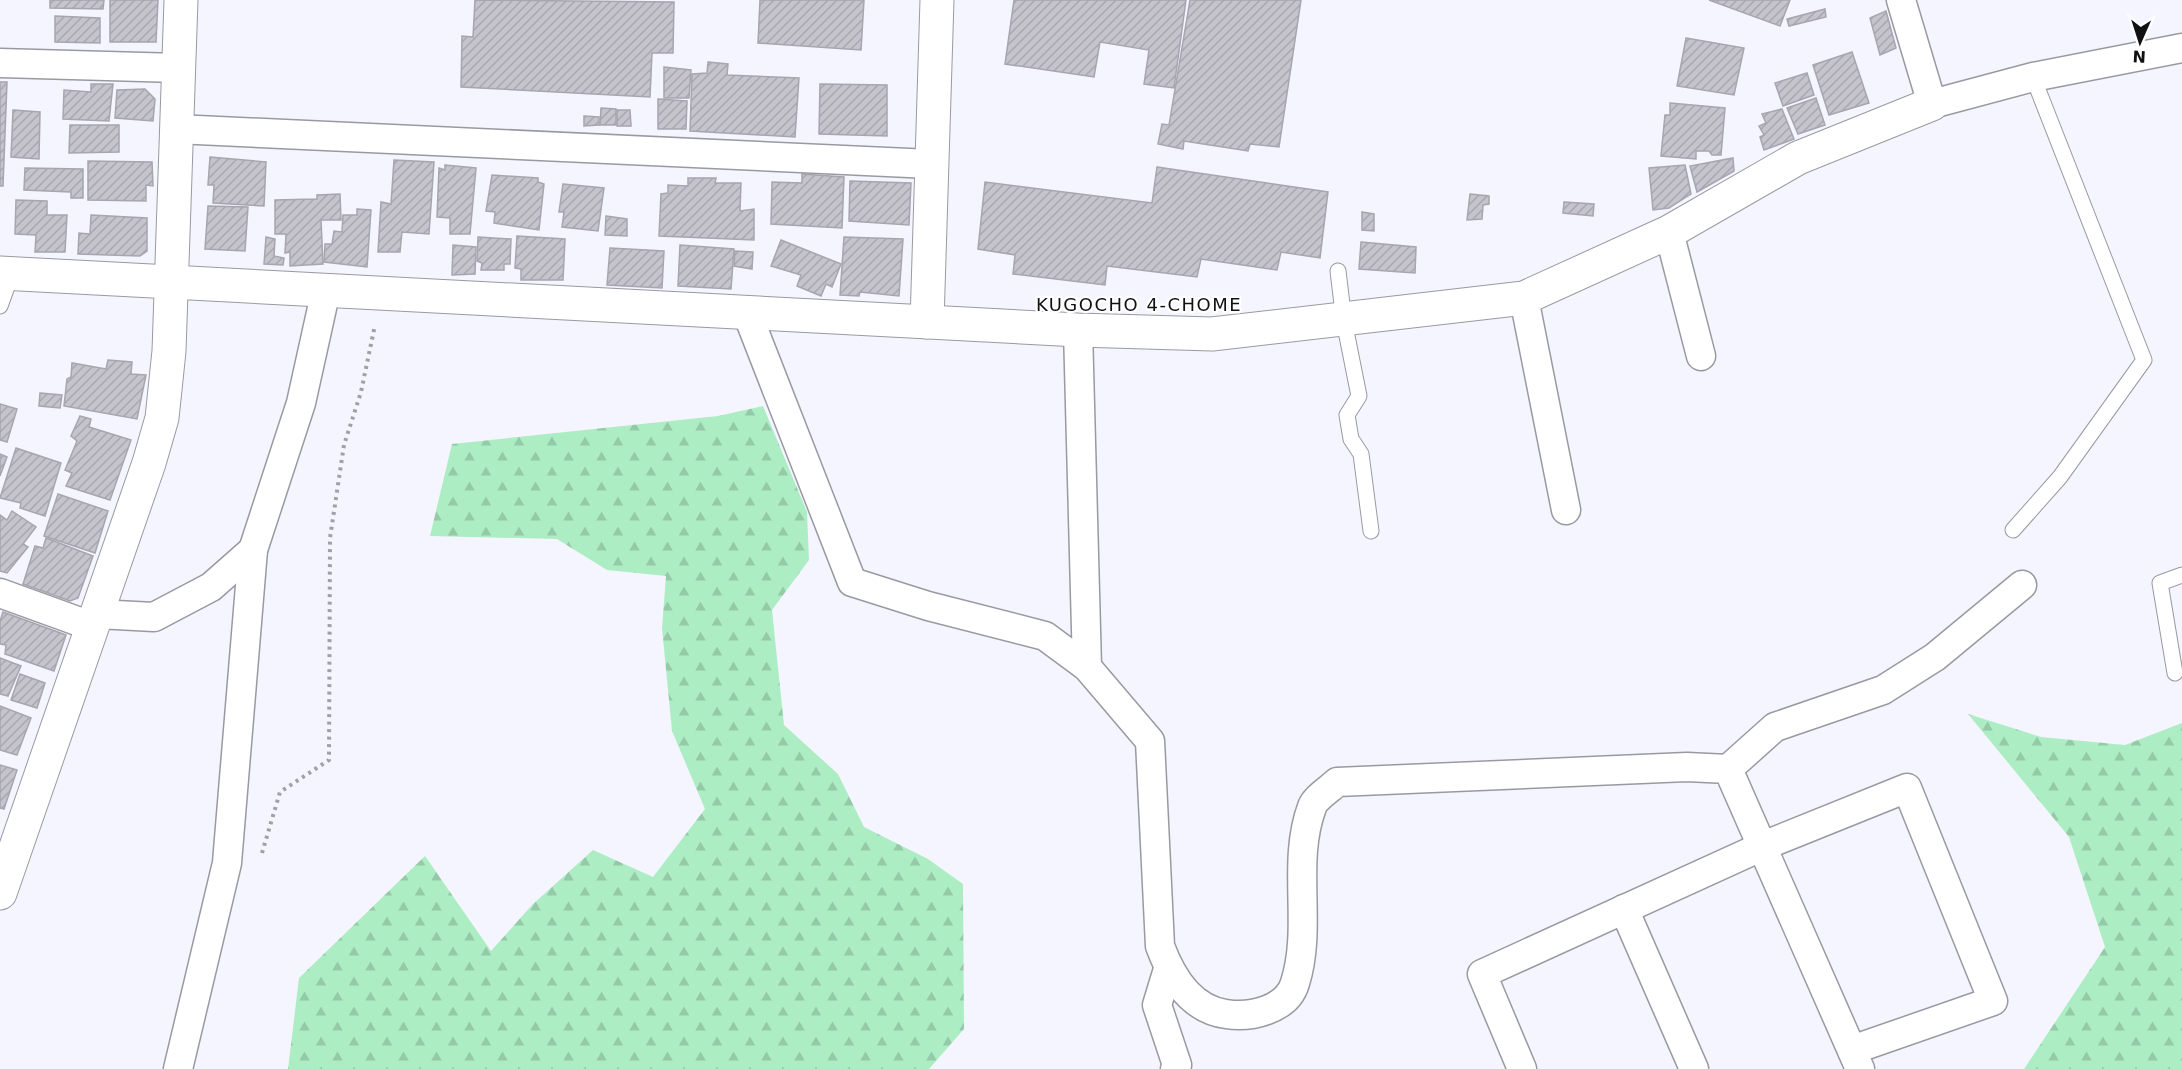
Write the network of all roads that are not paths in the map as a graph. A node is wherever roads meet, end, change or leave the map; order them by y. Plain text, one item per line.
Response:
1 (181, 0) edge
2 (937, 0) edge
3 (1901, 0) edge
4 (2182, 48) edge
5 (0, 63) edge
6 (178, 68) junction
7 (2033, 77) junction
8 (1932, 104) junction
9 (176, 129) junction
10 (932, 164) junction
11 (1669, 232) junction
12 (1338, 271) dead end
13 (6, 273) edge
14 (171, 283) junction
15 (326, 291) junction
16 (1524, 298) junction
17 (0, 306) edge
18 (747, 313) junction
19 (1344, 321) junction
20 (927, 322) junction
21 (1078, 330) junction
22 (1701, 356) dead end
23 (1566, 510) dead end
24 (2013, 530) dead end
25 (1371, 531) dead end
26 (253, 550) junction
27 (2182, 575) edge
28 (2022, 585) dead end
29 (0, 593) edge
30 (94, 620) junction
31 (1087, 668) junction
32 (2175, 673) dead end
33 (1728, 769) junction
34 (1763, 846) junction
35 (0, 893) edge
36 (1624, 909) junction
37 (1168, 969) junction
38 (1856, 1060) edge
39 (178, 1069) edge
40 (1174, 1069) edge
41 (1522, 1069) edge
42 (1694, 1069) edge

1 - 6 street
2 - 10 street
3 - 8 street
4 - 7 street
5 - 6 street
6 - 9 street
7 - 8 street
7 - 24 lane
8 - 11 street
9 - 10 street
9 - 14 street
10 - 20 street
11 - 16 street
11 - 22 street
12 - 19 lane
13 - 14 street
13 - 17 lane
14 - 15 street
14 - 30 street
15 - 18 street
15 - 26 street
16 - 19 street
16 - 23 street
18 - 20 street
18 - 31 street
19 - 21 street
19 - 25 lane
20 - 21 street
21 - 31 street
26 - 30 street
26 - 39 street
27 - 32 lane
28 - 33 street
29 - 30 street
30 - 35 street
31 - 37 street
33 - 34 street
33 - 37 street
34 - 36 street
34 - 38 street
34 - 38 street
36 - 41 street
36 - 42 street
37 - 40 street

